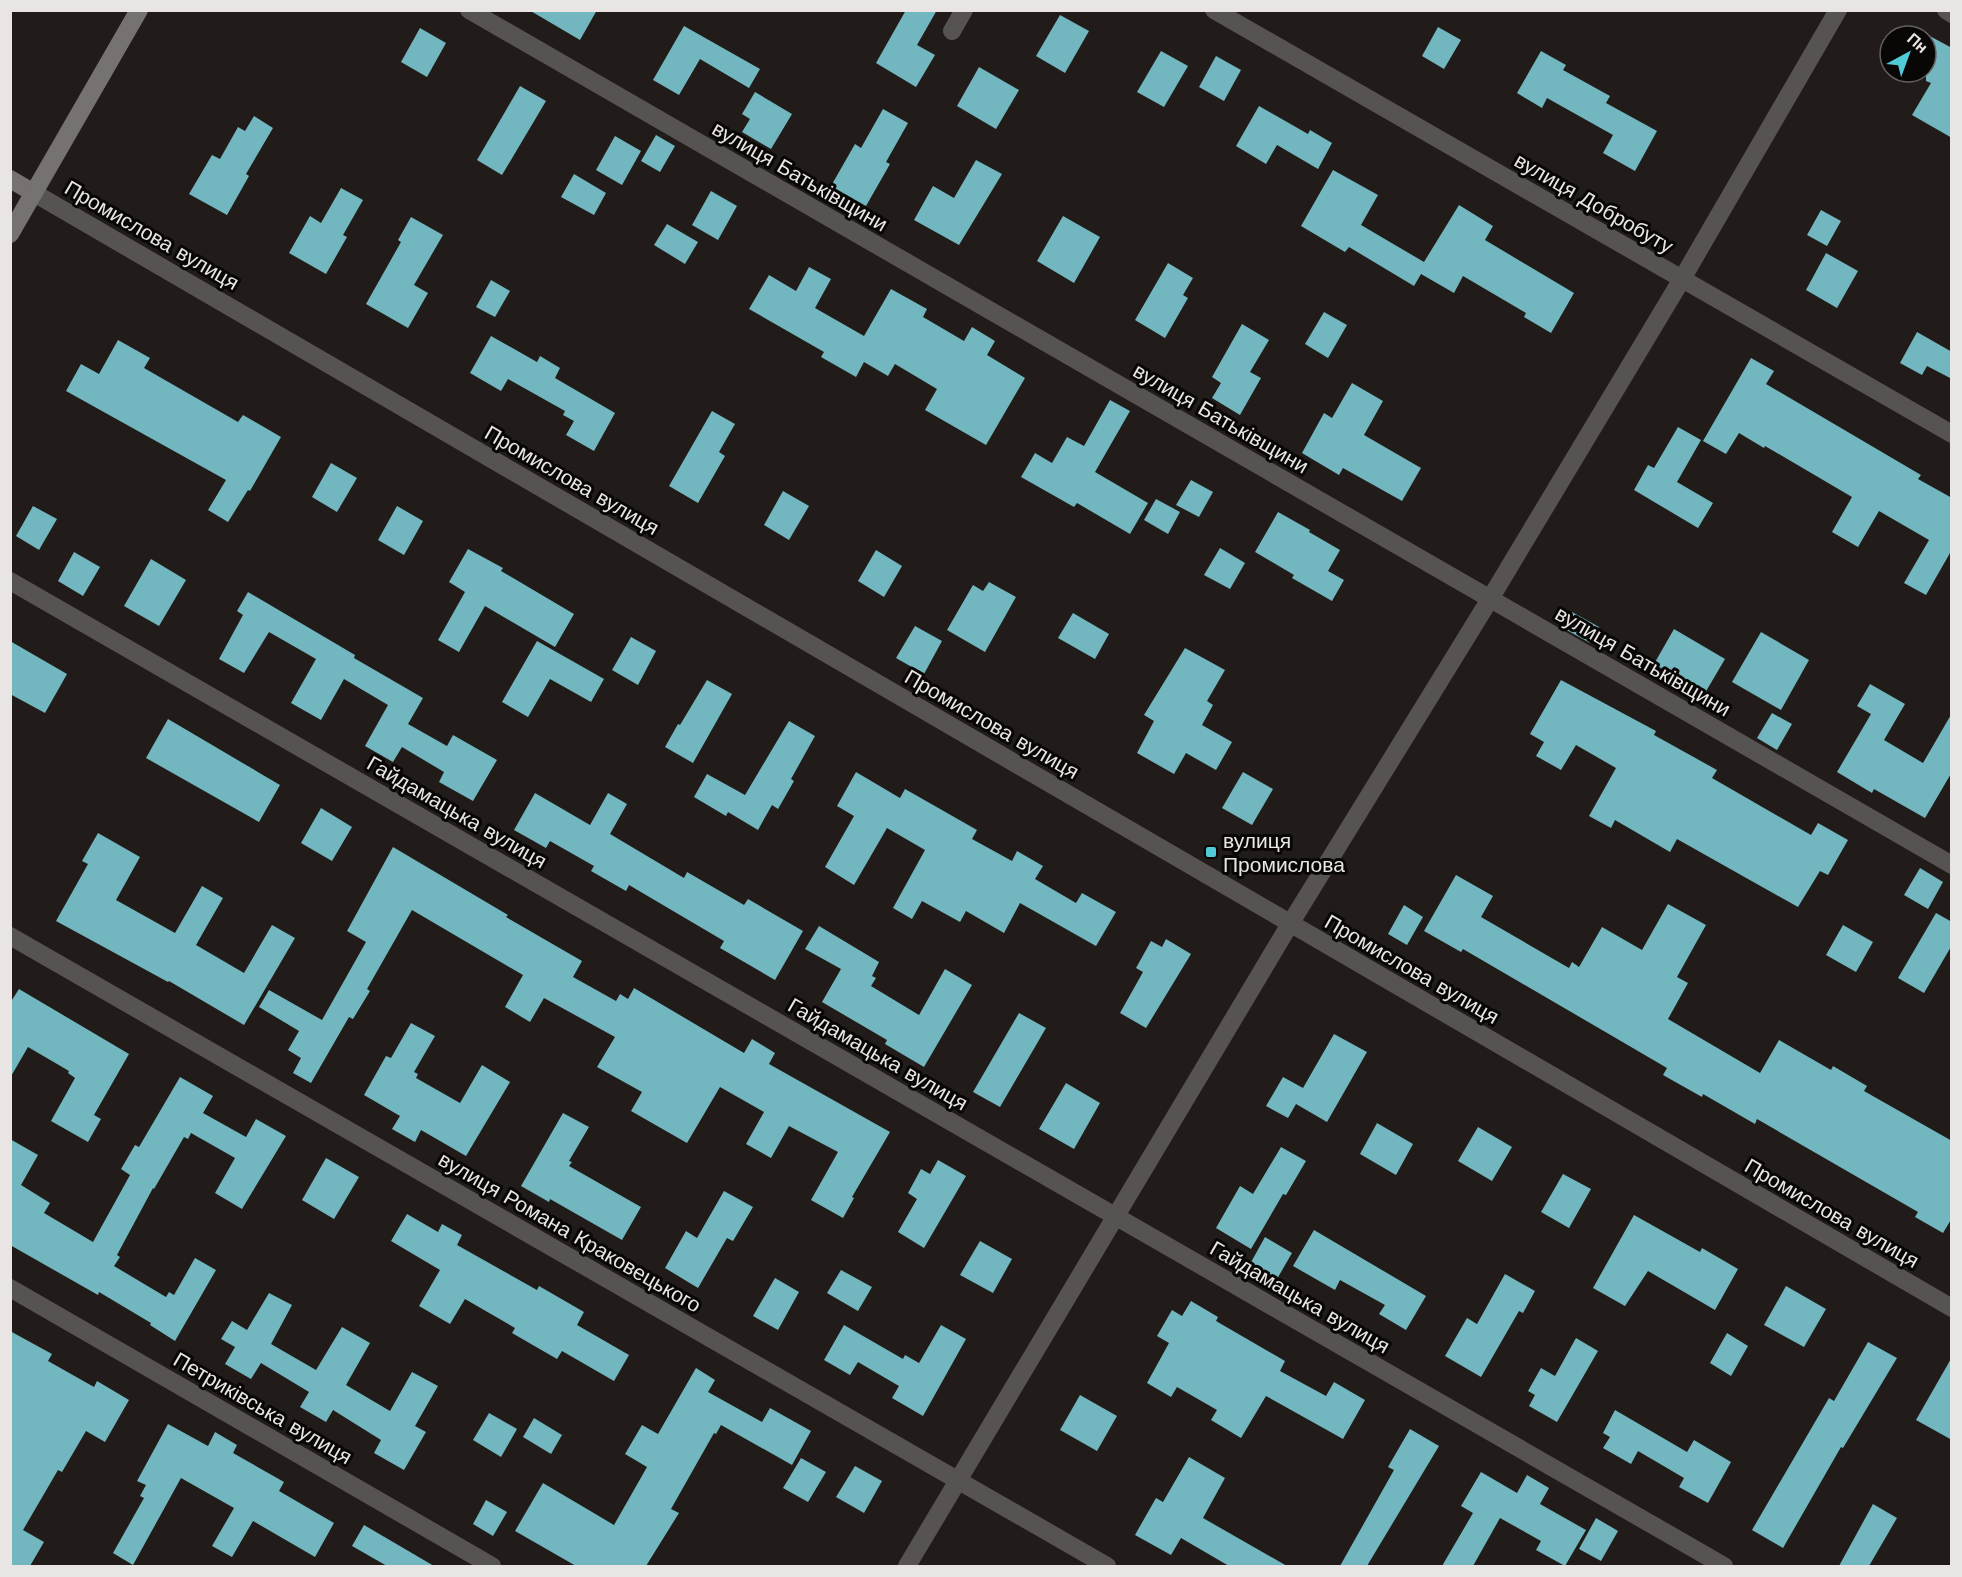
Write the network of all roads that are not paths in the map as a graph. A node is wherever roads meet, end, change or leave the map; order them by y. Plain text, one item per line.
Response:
1 (139, 10) edge
2 (469, 10) edge
3 (964, 10) edge
4 (1214, 10) edge
5 (1838, 10) edge
6 (1946, 10) edge
7 (1952, 14) edge
8 (952, 31) dead end
9 (10, 179) edge
10 (34, 193) junction
11 (10, 234) edge
12 (1682, 279) junction
13 (1952, 434) edge
14 (10, 581) edge
15 (1490, 599) junction
16 (1952, 865) edge
17 (1290, 924) junction
18 (10, 936) edge
19 (1114, 1216) junction
20 (10, 1288) edge
21 (1952, 1308) edge
22 (958, 1481) junction
23 (492, 1566) edge
24 (908, 1566) edge
25 (1107, 1566) edge
26 (1724, 1566) edge

1 - 10 street
2 - 15 street, вулиця Батьківщини
3 - 8 street
4 - 12 street, вулиця Добробуту
5 - 12 street
6 - 7 street
9 - 10 street, Промислова вулиця
10 - 11 street
10 - 17 street, Промислова вулиця
12 - 13 street, вулиця Добробуту
12 - 15 street
14 - 19 street, Гайдамацька вулиця
15 - 16 street, вулиця Батьківщини
15 - 17 street
17 - 19 street
17 - 21 street, Промислова вулиця
18 - 22 street, вулиця Романа Краковецького
19 - 22 street
19 - 26 street, Гайдамацька вулиця
20 - 23 street, Петриківська вулиця
22 - 24 street
22 - 25 street, вулиця Романа Краковецького

